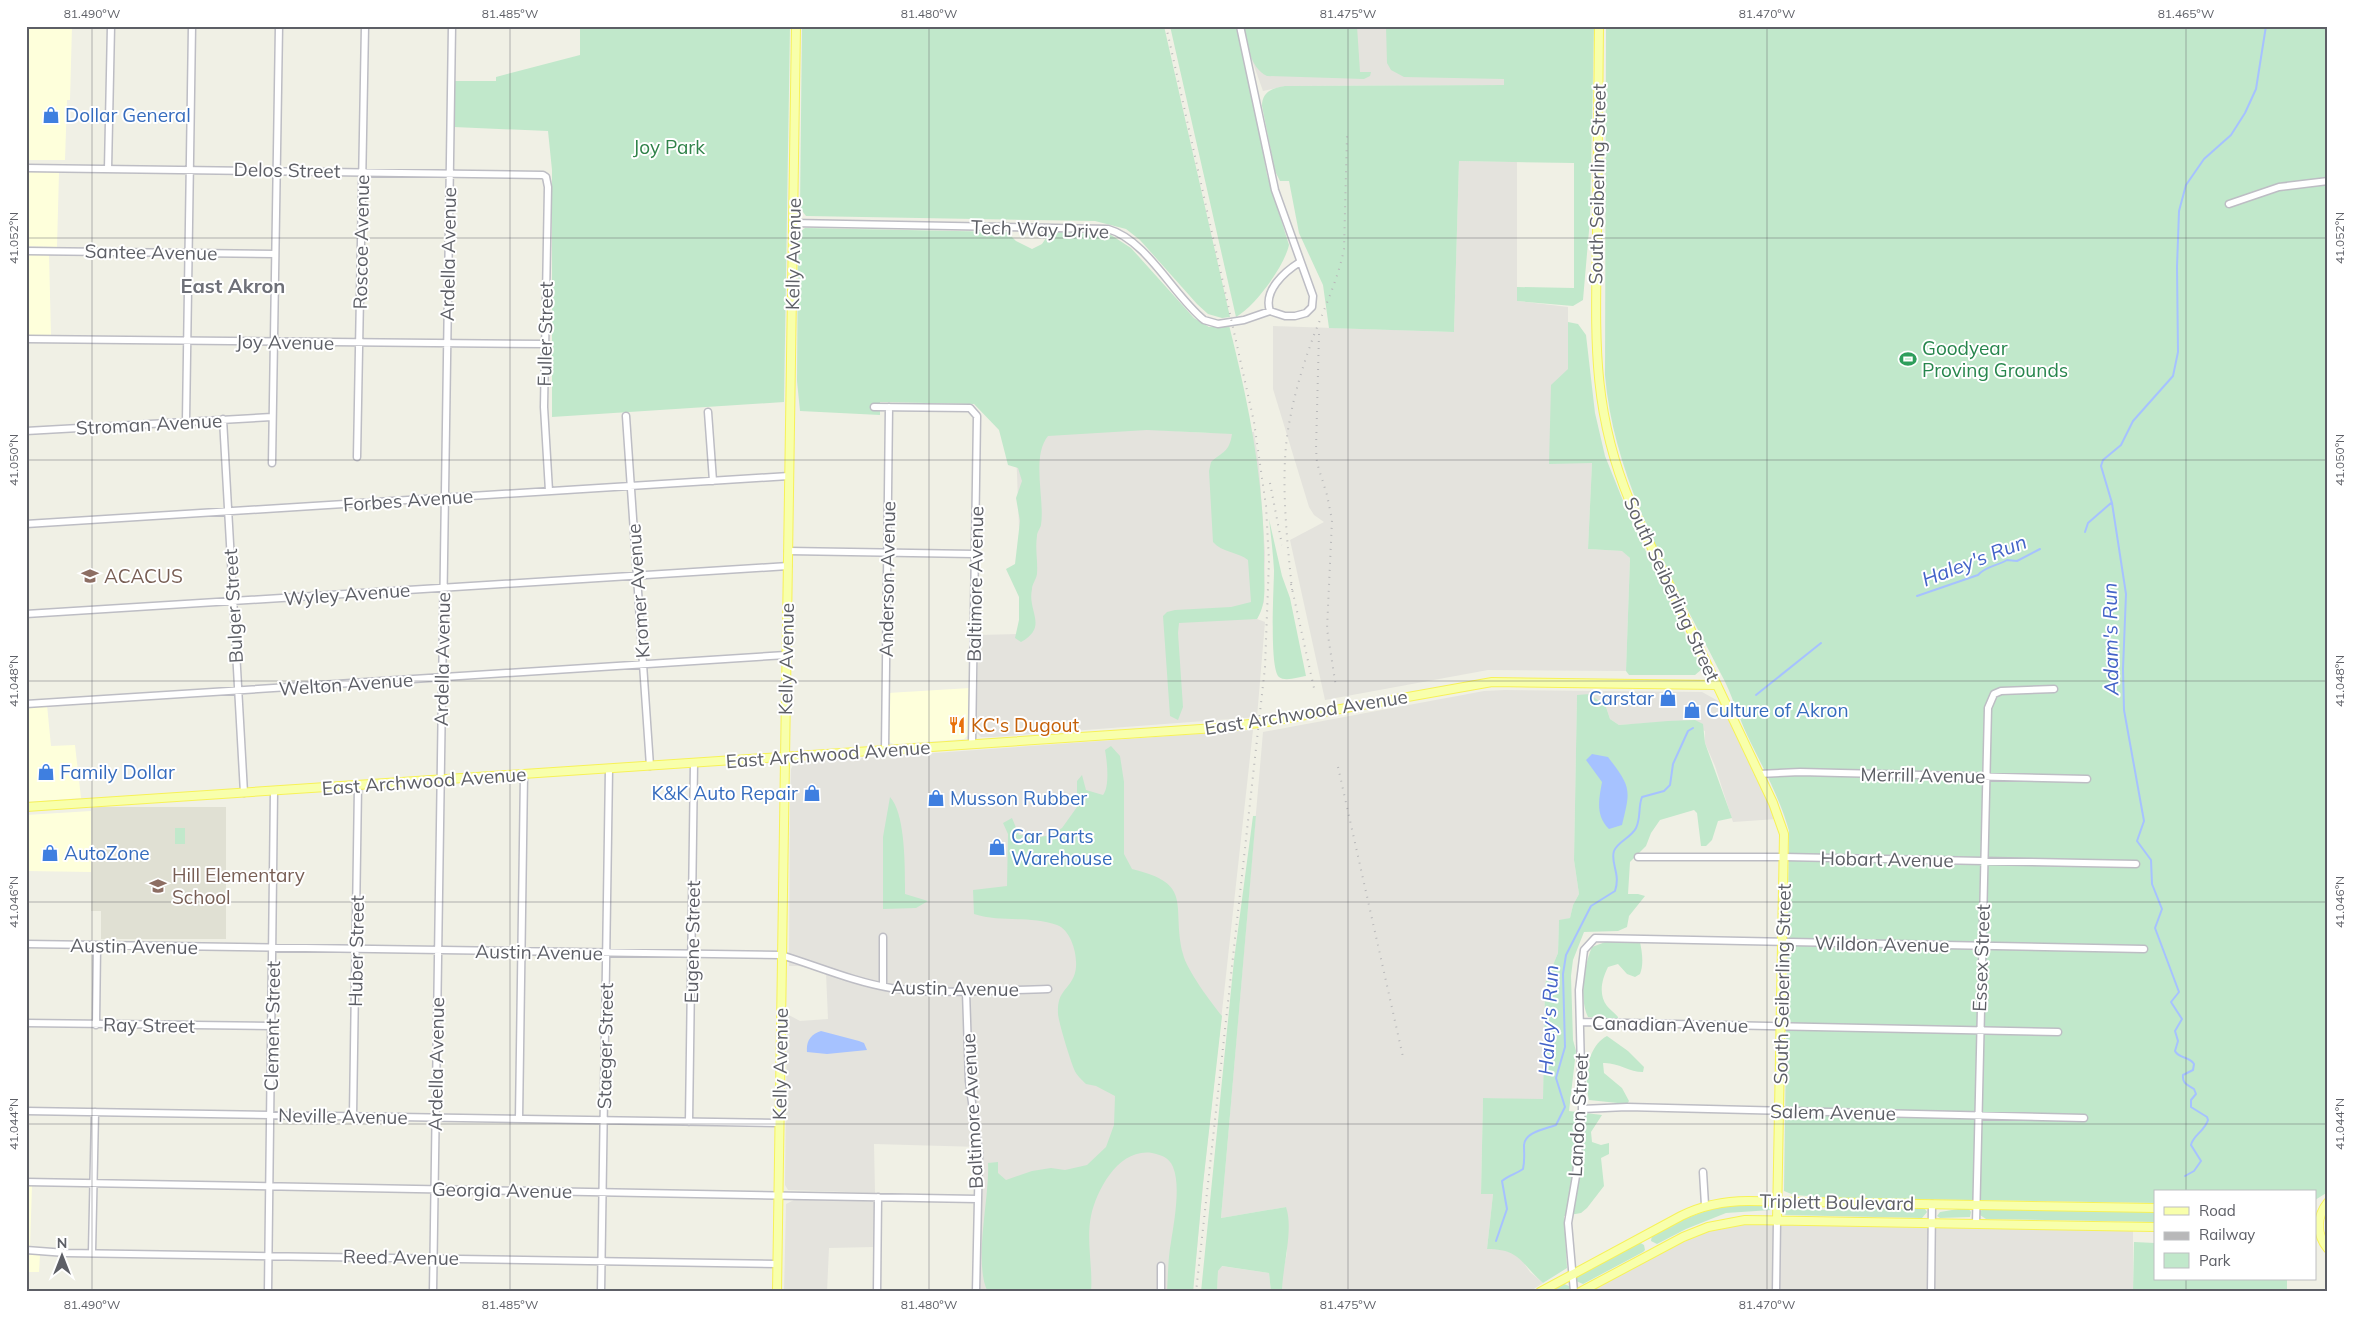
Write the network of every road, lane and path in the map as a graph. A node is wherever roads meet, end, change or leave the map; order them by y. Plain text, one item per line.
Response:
1 (111, 26) edge
2 (192, 26) edge
3 (279, 26) edge
4 (365, 26) edge
5 (452, 26) edge
6 (796, 26) edge
7 (1240, 26) edge
8 (1599, 26) edge
9 (26, 168) edge
10 (108, 168) junction
11 (190, 169) junction
12 (276, 170) junction
13 (363, 171) junction
14 (449, 173) junction
15 (546, 178) joint
16 (2328, 181) edge
17 (2228, 204) dead end
18 (793, 223) junction
19 (26, 251) edge
20 (188, 253) junction
21 (275, 254) junction
22 (1300, 262) junction
23 (1270, 311) junction
24 (26, 339) edge
25 (187, 340) junction
26 (274, 341) junction
27 (360, 342) junction
28 (447, 342) junction
29 (545, 344) junction
30 (874, 406) dead end
31 (889, 407) junction
32 (708, 412) dead end
33 (626, 416) dead end
34 (272, 417) junction
35 (223, 419) junction
36 (186, 421) junction
37 (26, 431) edge
38 (357, 457) dead end
39 (272, 463) dead end
40 (789, 476) junction
41 (713, 481) junction
42 (631, 486) junction
43 (549, 491) junction
44 (444, 498) junction
45 (228, 511) junction
46 (26, 524) edge
47 (788, 551) junction
48 (888, 552) junction
49 (974, 554) junction
50 (788, 566) junction
51 (637, 576) junction
52 (443, 588) junction
53 (233, 601) junction
54 (26, 614) edge
55 (786, 656) junction
56 (643, 665) junction
57 (442, 678) junction
58 (1717, 684) junction
59 (2054, 689) dead end
60 (238, 690) junction
61 (26, 704) edge
62 (972, 744) junction
63 (885, 751) junction
64 (785, 757) junction
65 (694, 763) junction
66 (650, 766) junction
67 (609, 769) junction
68 (524, 774) junction
69 (1759, 774) junction
70 (1986, 776) junction
71 (2087, 780) dead end
72 (440, 781) junction
73 (358, 786) junction
74 (274, 791) junction
75 (244, 793) junction
76 (26, 807) edge
77 (1638, 857) dead end
78 (1784, 857) junction
79 (1983, 862) junction
80 (2136, 864) dead end
81 (883, 937) dead end
82 (1591, 940) joint
83 (1782, 942) junction
84 (26, 944) edge
85 (97, 946) junction
86 (1981, 946) junction
87 (273, 948) junction
88 (356, 949) junction
89 (2144, 949) dead end
90 (438, 951) junction
91 (521, 952) junction
92 (607, 952) junction
93 (692, 954) junction
94 (781, 955) junction
95 (883, 986) junction
96 (1048, 989) dead end
97 (966, 991) junction
98 (1581, 1022) junction
99 (26, 1023) edge
100 (96, 1024) junction
101 (272, 1026) junction
102 (1781, 1027) junction
103 (1979, 1030) junction
104 (2058, 1032) dead end
105 (1582, 1109) junction
106 (26, 1112) edge
107 (95, 1112) junction
108 (1779, 1112) junction
109 (271, 1115) junction
110 (353, 1116) junction
111 (1978, 1116) junction
112 (435, 1118) junction
113 (2084, 1118) dead end
114 (519, 1119) junction
115 (604, 1120) junction
116 (689, 1122) junction
117 (779, 1123) junction
118 (1703, 1172) dead end
119 (26, 1182) edge
120 (93, 1183) junction
121 (270, 1186) junction
122 (435, 1189) junction
123 (603, 1191) junction
124 (778, 1194) junction
125 (878, 1197) junction
126 (977, 1199) junction
127 (1777, 1201) junction
128 (2327, 1202) edge
129 (1932, 1204) junction
130 (1705, 1205) junction
131 (1977, 1205) junction
132 (2154, 1208) edge
133 (1777, 1221) junction
134 (1932, 1223) junction
135 (1976, 1224) junction
136 (2154, 1227) edge
137 (2316, 1237) edge
138 (2326, 1246) edge
139 (26, 1250) edge
140 (92, 1252) junction
141 (269, 1255) junction
142 (434, 1258) junction
143 (602, 1260) junction
144 (777, 1264) junction
145 (1161, 1266) dead end
146 (1572, 1275) junction
147 (268, 1292) edge
148 (433, 1292) edge
149 (601, 1292) edge
150 (777, 1292) edge
151 (878, 1292) edge
152 (976, 1292) edge
153 (1161, 1292) edge
154 (1540, 1292) edge
155 (1574, 1292) edge
156 (1580, 1292) edge
157 (1776, 1292) edge
158 (1931, 1292) edge

1 - 10 street
2 - 11 street
3 - 12 street
4 - 13 street, Roscoe Avenue
5 - 14 street, Ardella Avenue
6 - 18 main road, Kelly Avenue
7 - 22 street
8 - 58 main road, South Seiberling Street
9 - 10 street, Delos Street
10 - 11 street, Delos Street
11 - 12 street, Delos Street
11 - 20 street
12 - 13 street, Delos Street
12 - 21 street
13 - 14 street, Delos Street
13 - 27 street, Roscoe Avenue
14 - 15 street, Delos Street
14 - 28 street, Ardella Avenue
15 - 29 street, Fuller Street
16 - 17 street
18 - 23 street, Tech Way Drive
18 - 40 main road, Kelly Avenue
19 - 20 street, Santee Avenue
20 - 21 street, Santee Avenue
20 - 25 street
21 - 26 street
22 - 23 street
22 - 23 street
24 - 25 street, Joy Avenue
25 - 26 street, Joy Avenue
25 - 36 street
26 - 27 street, Joy Avenue
26 - 34 street
27 - 28 street, Joy Avenue
27 - 38 street, Roscoe Avenue
28 - 29 street, Joy Avenue
28 - 44 street, Ardella Avenue
29 - 43 street, Fuller Street
30 - 31 street
31 - 48 street, Anderson Avenue
31 - 49 street, Baltimore Avenue
32 - 41 street
33 - 42 street, Kromer Avenue
34 - 35 street, Stroman Avenue
34 - 39 street
35 - 36 street, Stroman Avenue
35 - 45 street, Bulger Street
36 - 37 street, Stroman Avenue
40 - 41 street, Forbes Avenue
40 - 47 main road, Kelly Avenue
41 - 42 street, Forbes Avenue
42 - 43 street, Forbes Avenue
42 - 51 street, Kromer Avenue
43 - 44 street, Forbes Avenue
44 - 45 street, Forbes Avenue
44 - 52 street, Ardella Avenue
45 - 46 street, Forbes Avenue
45 - 53 street, Bulger Street
47 - 48 street
47 - 50 main road, Kelly Avenue
48 - 49 street
48 - 63 street, Anderson Avenue
49 - 62 street, Baltimore Avenue
50 - 51 street, Wyley Avenue
50 - 55 main road, Kelly Avenue
51 - 52 street, Wyley Avenue
51 - 56 street, Kromer Avenue
52 - 53 street, Wyley Avenue
52 - 57 street, Ardella Avenue
53 - 54 street, Wyley Avenue
53 - 60 street, Bulger Street
55 - 56 street, Welton Avenue
55 - 64 main road, Kelly Avenue
56 - 57 street, Welton Avenue
56 - 66 street, Kromer Avenue
57 - 60 street, Welton Avenue
57 - 72 street, Ardella Avenue
58 - 62 main road, East Archwood Avenue
58 - 69 main road, South Seiberling Street
59 - 70 street, Essex Street
60 - 61 street, Welton Avenue
60 - 75 street, Bulger Street
62 - 63 main road, East Archwood Avenue
63 - 64 main road, East Archwood Avenue
64 - 65 main road, East Archwood Avenue
64 - 94 main road, Kelly Avenue
65 - 66 main road, East Archwood Avenue
65 - 93 street, Eugene Street
66 - 67 main road, East Archwood Avenue
67 - 68 main road, East Archwood Avenue
67 - 92 street, Staeger Street
68 - 72 main road, East Archwood Avenue
68 - 91 street
69 - 70 street, Merrill Avenue
69 - 78 main road, South Seiberling Street
70 - 71 street, Merrill Avenue
70 - 79 street, Essex Street
72 - 73 main road, East Archwood Avenue
72 - 90 street, Ardella Avenue
73 - 74 main road, East Archwood Avenue
73 - 88 street, Huber Street
74 - 75 main road, East Archwood Avenue
74 - 87 street, Clement Street
75 - 76 main road, East Archwood Avenue
77 - 78 street, Hobart Avenue
78 - 79 street, Hobart Avenue
78 - 83 main road, South Seiberling Street
79 - 80 street, Hobart Avenue
79 - 86 street, Essex Street
81 - 95 street
82 - 83 street, Wildon Avenue
82 - 98 street, Landon Street
83 - 86 street, Wildon Avenue
83 - 102 main road, South Seiberling Street
84 - 85 street, Austin Avenue
85 - 87 street, Austin Avenue
85 - 100 street
86 - 89 street, Wildon Avenue
86 - 103 street, Essex Street
87 - 88 street, Austin Avenue
87 - 101 street, Clement Street
88 - 90 street, Austin Avenue
88 - 110 street, Huber Street
90 - 91 street, Austin Avenue
90 - 112 street, Ardella Avenue
91 - 92 street, Austin Avenue
91 - 114 street
92 - 93 street, Austin Avenue
92 - 115 street, Staeger Street
93 - 94 street, Austin Avenue
93 - 116 street, Eugene Street
94 - 95 street, Austin Avenue
94 - 117 main road, Kelly Avenue
95 - 97 street, Austin Avenue
96 - 97 street, Austin Avenue
97 - 126 street, Baltimore Avenue
98 - 102 street, Canadian Avenue
98 - 105 street, Landon Street
99 - 100 street, Ray Street
100 - 101 street, Ray Street
101 - 109 street, Clement Street
102 - 103 street, Canadian Avenue
102 - 108 main road, South Seiberling Street
103 - 104 street, Canadian Avenue
103 - 111 street, Essex Street
105 - 108 street, Salem Avenue
105 - 146 street, Landon Street
106 - 107 street, Neville Avenue
107 - 109 street, Neville Avenue
107 - 120 street
108 - 111 street, Salem Avenue
108 - 127 main road, South Seiberling Street
109 - 110 street, Neville Avenue
109 - 121 street, Clement Street
110 - 112 street, Neville Avenue
111 - 113 street, Salem Avenue
111 - 131 street, Essex Street
112 - 114 street, Neville Avenue
112 - 122 street, Ardella Avenue
114 - 115 street, Neville Avenue
115 - 116 street, Neville Avenue
115 - 123 street, Staeger Street
116 - 117 street, Neville Avenue
117 - 124 main road, Kelly Avenue
118 - 130 street
119 - 120 street, Georgia Avenue
120 - 121 street, Georgia Avenue
120 - 140 street
121 - 122 street, Georgia Avenue
121 - 141 street, Clement Street
122 - 123 street, Georgia Avenue
122 - 142 street, Ardella Avenue
123 - 124 street, Georgia Avenue
123 - 143 street, Staeger Street
124 - 125 street, Georgia Avenue
124 - 144 main road, Kelly Avenue
125 - 126 street, Georgia Avenue
125 - 151 street
126 - 152 street, Baltimore Avenue
127 - 129 main road, Triplett Boulevard
127 - 130 main road, Triplett Boulevard
127 - 133 main road, South Seiberling Street
128 - 138 main road
129 - 131 main road, Triplett Boulevard
129 - 134 street
130 - 146 main road, Triplett Boulevard
131 - 132 main road, Triplett Boulevard
131 - 135 street, Essex Street
133 - 134 main road, Triplett Boulevard
133 - 156 main road, Triplett Boulevard
133 - 157 street, South Seiberling Street
134 - 135 main road, Triplett Boulevard
134 - 158 street
135 - 136 main road, Triplett Boulevard
137 - 138 main road
139 - 140 street, Reed Avenue
140 - 141 street, Reed Avenue
141 - 142 street, Reed Avenue
141 - 147 street, Clement Street
142 - 143 street, Reed Avenue
142 - 148 street, Ardella Avenue
143 - 144 street, Reed Avenue
143 - 149 street, Staeger Street
144 - 150 main road, Kelly Avenue
145 - 153 street
146 - 154 main road, Triplett Boulevard
146 - 155 street, Landon Street

